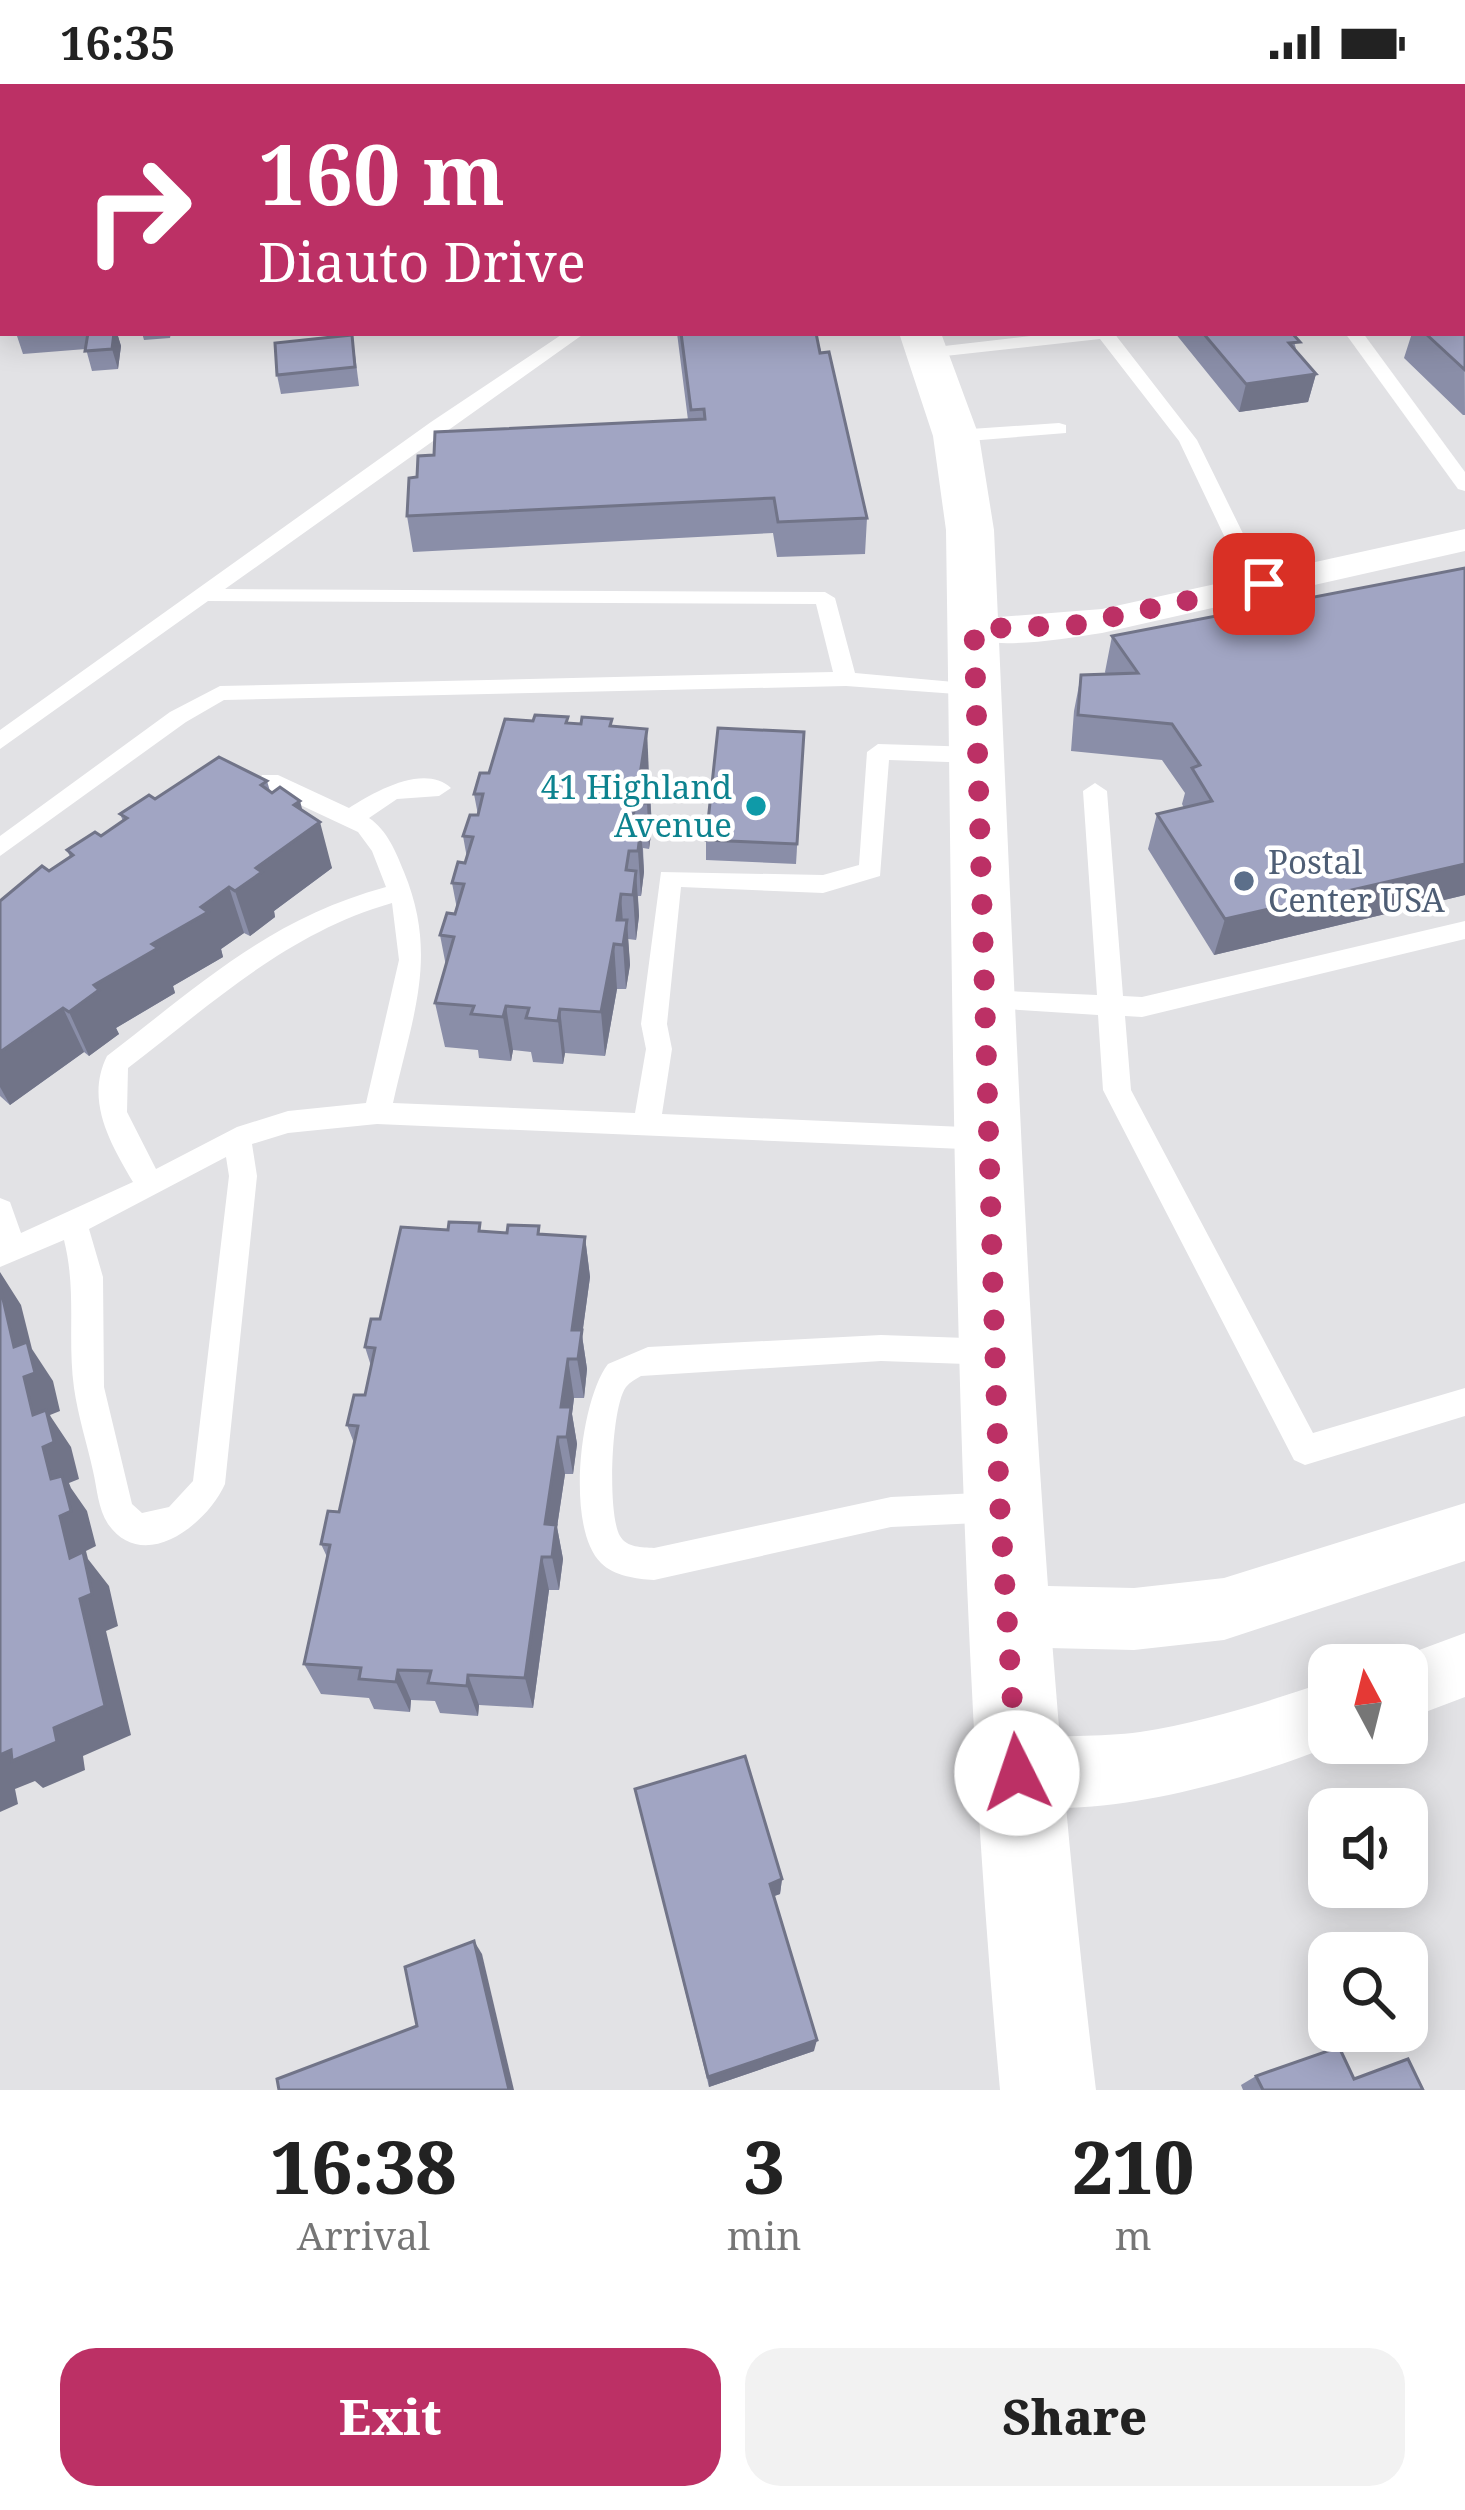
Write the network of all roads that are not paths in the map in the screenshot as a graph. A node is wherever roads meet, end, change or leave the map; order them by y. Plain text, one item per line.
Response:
1 (573, 336) edge
2 (1050, 336) edge
3 (1106, 336) edge
4 (1356, 336) edge
5 (923, 343) edge
6 (1060, 429) dead end
7 (956, 436) junction
8 (1456, 460) edge
9 (1465, 485) edge
10 (1465, 540) edge
11 (1264, 584) junction
12 (206, 595) junction
13 (974, 629) junction
14 (846, 680) junction
15 (976, 691) junction
16 (0, 741) edge
17 (977, 755) junction
18 (270, 781) edge
19 (439, 788) dead end
20 (1095, 791) dead end
21 (351, 818) junction
22 (0, 848) edge
23 (400, 892) junction
24 (1465, 930) edge
25 (984, 1000) junction
26 (1108, 1008) junction
27 (376, 1113) junction
28 (647, 1124) junction
29 (237, 1138) junction
30 (987, 1139) junction
31 (151, 1186) junction
32 (0, 1210) edge
33 (74, 1225) junction
34 (6, 1253) edge
35 (994, 1352) junction
36 (1465, 1402) edge
37 (1000, 1507) junction
38 (1465, 1532) edge
39 (1006, 1616) junction
40 (1465, 1665) edge
41 (1428, 1678) edge
42 (1308, 1721) edge
43 (1017, 1773) junction
44 (1048, 2090) edge

1 - 12 lane
2 - 5 lane
3 - 11 lane
4 - 8 lane
5 - 7 street
6 - 7 lane
7 - 13 street
8 - 9 lane
10 - 11 street
11 - 13 street
12 - 14 lane
12 - 16 lane
13 - 15 street
14 - 15 lane
14 - 22 lane
15 - 17 street
17 - 25 street
17 - 28 lane
18 - 21 lane
19 - 21 lane
20 - 26 lane
21 - 23 lane
23 - 27 lane
23 - 31 lane
24 - 26 lane
25 - 26 lane
25 - 30 street
26 - 36 lane
27 - 28 lane
27 - 29 lane
28 - 30 lane
29 - 31 lane
29 - 33 lane
30 - 35 street
31 - 33 lane
32 - 34 lane
33 - 34 lane
35 - 37 street
35 - 37 lane
37 - 39 street
38 - 39 street
39 - 43 street
40 - 41 street
42 - 43 street
43 - 44 street

